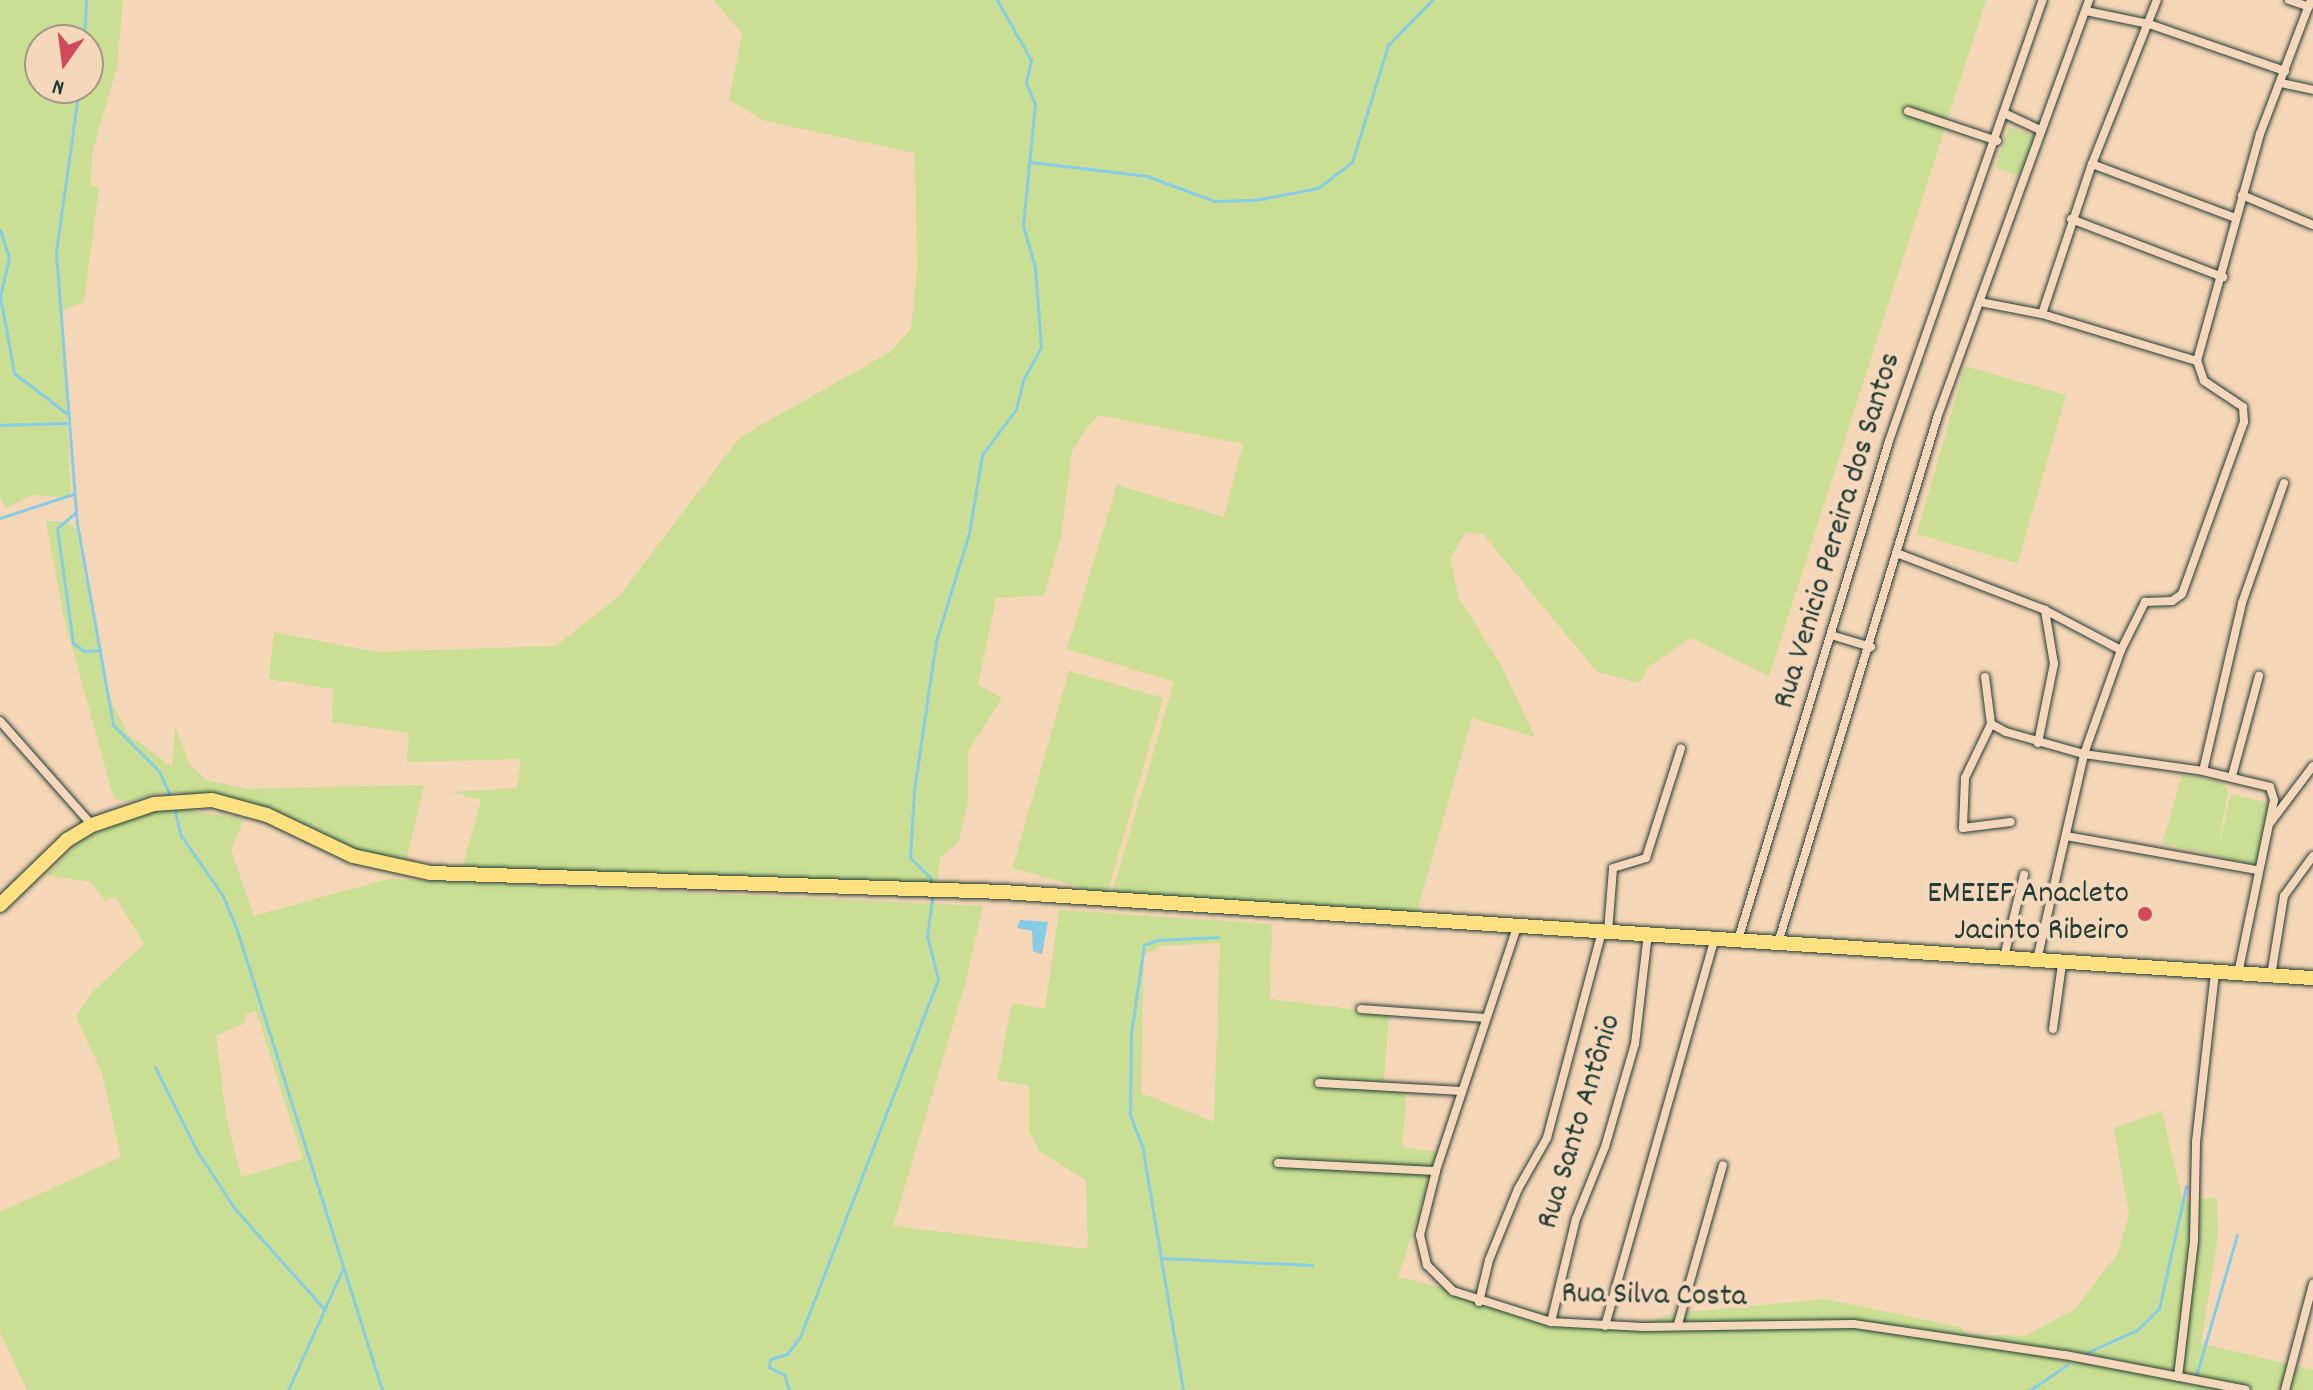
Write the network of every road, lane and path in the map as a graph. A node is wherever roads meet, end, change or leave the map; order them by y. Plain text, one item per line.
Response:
1 (2043, 0) edge
2 (2089, 0) edge
3 (2157, 0) edge
4 (2289, 0) edge
5 (2310, 9) edge
6 (2086, 11) junction
7 (2149, 24) junction
8 (2285, 71) junction
9 (2281, 83) junction
10 (2313, 90) edge
11 (1908, 111) dead end
12 (2006, 114) junction
13 (2041, 130) junction
14 (1997, 141) junction
15 (2092, 164) junction
16 (2242, 195) junction
17 (2236, 218) junction
18 (2071, 219) junction
19 (2313, 225) edge
20 (2223, 277) junction
21 (1980, 302) junction
22 (2042, 314) junction
23 (2197, 361) junction
24 (2284, 483) dead end
25 (1899, 554) junction
26 (2045, 610) junction
27 (1831, 635) junction
28 (1871, 647) junction
29 (2121, 650) junction
30 (2259, 676) dead end
31 (1985, 677) dead end
32 (0, 721) edge
33 (1991, 724) junction
34 (2038, 743) junction
35 (1681, 748) dead end
36 (2084, 754) junction
37 (2313, 766) edge
38 (2203, 771) junction
39 (2232, 776) junction
40 (2011, 822) dead end
41 (92, 825) junction
42 (2267, 826) junction
43 (2066, 836) junction
44 (2313, 856) edge
45 (2256, 870) junction
46 (2024, 875) dead end
47 (0, 905) edge
48 (1517, 927) junction
49 (1605, 932) junction
50 (1648, 934) junction
51 (1715, 938) junction
52 (1738, 940) junction
53 (1778, 943) junction
54 (2003, 962) junction
55 (2036, 963) junction
56 (2062, 964) junction
57 (2215, 973) junction
58 (2238, 974) junction
59 (2271, 976) junction
60 (2313, 978) edge
61 (1361, 1009) dead end
62 (1486, 1018) junction
63 (2053, 1029) dead end
64 (1319, 1083) dead end
65 (1462, 1091) junction
66 (1278, 1163) dead end
67 (1723, 1165) dead end
68 (1436, 1171) junction
69 (2313, 1284) edge
70 (1479, 1302) junction
71 (1551, 1322) junction
72 (1678, 1324) junction
73 (1605, 1326) junction
74 (2178, 1377) junction
75 (2246, 1390) edge
76 (2285, 1390) edge

1 - 12 street, Rua Venicio Pereira dos Santos
2 - 6 street
3 - 7 street
4 - 5 street
5 - 8 street
6 - 7 street
6 - 13 street
7 - 8 street
7 - 15 street
8 - 9 street
9 - 10 street
9 - 16 street
11 - 14 street
12 - 13 street
12 - 14 street, Rua Venicio Pereira dos Santos
13 - 21 street
14 - 27 street, Rua Venicio Pereira dos Santos
15 - 17 street
15 - 18 street
16 - 17 street
16 - 19 street
17 - 20 street
18 - 20 street
18 - 22 street
20 - 23 street
21 - 22 street
21 - 25 street
22 - 23 street
23 - 29 street
24 - 38 street
25 - 26 street
25 - 28 street
26 - 29 street
26 - 34 street
27 - 28 street
27 - 52 street, Rua Venicio Pereira dos Santos
28 - 53 street
29 - 36 street
30 - 39 street
31 - 33 street
32 - 41 street
33 - 34 street
33 - 40 street
34 - 36 street
35 - 49 street
36 - 38 street
36 - 43 street
37 - 42 street
38 - 39 street
39 - 42 street
41 - 47 main road
41 - 48 main road
42 - 45 street
43 - 45 street
43 - 55 street
44 - 59 street
45 - 58 street
46 - 54 street
48 - 49 main road
48 - 62 street, Rua Silva Costa
49 - 50 main road
49 - 70 street
50 - 51 main road
50 - 71 street, Rua Santo Antônio
51 - 52 main road
51 - 73 street
52 - 53 main road
53 - 54 main road
54 - 55 main road
55 - 56 main road
56 - 57 main road
56 - 63 street
57 - 58 main road
57 - 74 street
58 - 59 main road
59 - 60 main road
61 - 62 street
62 - 65 street, Rua Silva Costa
64 - 65 street
65 - 68 street, Rua Silva Costa
66 - 68 street
67 - 72 street
68 - 70 street, Rua Silva Costa
69 - 76 street
70 - 71 street, Rua Silva Costa
71 - 73 street, Rua Silva Costa
72 - 73 street, Rua Silva Costa
72 - 74 street, Rua Silva Costa
74 - 75 street, Rua Silva Costa

